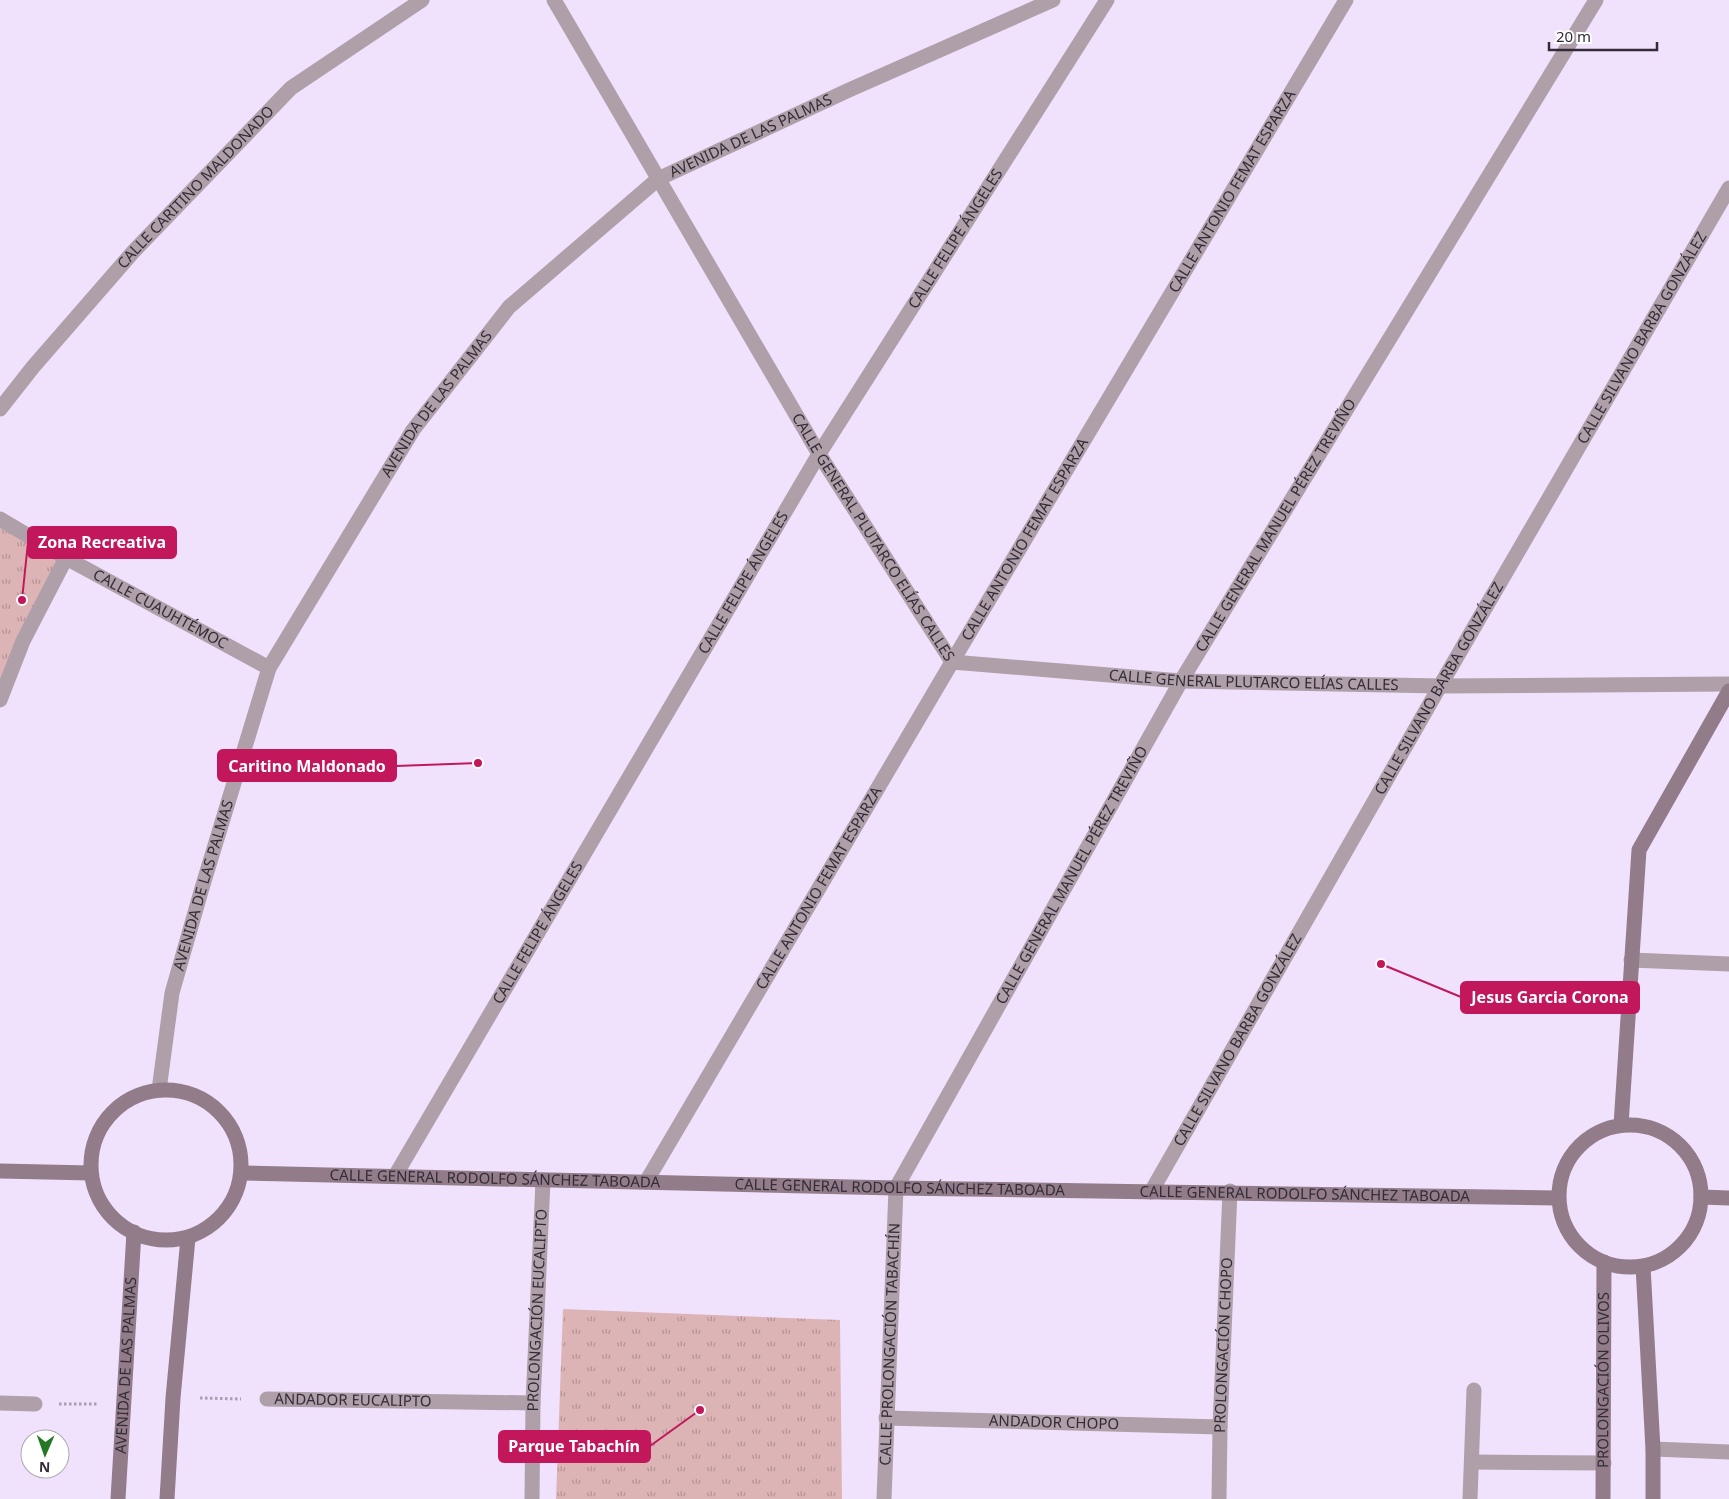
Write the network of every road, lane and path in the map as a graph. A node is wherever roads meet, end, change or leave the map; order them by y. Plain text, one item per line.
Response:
1 (422, 0) edge
2 (554, 0) edge
3 (1052, 0) edge
4 (1108, 0) edge
5 (1346, 0) edge
6 (1596, 0) edge
7 (658, 178) junction
8 (1729, 188) edge
9 (0, 409) edge
10 (820, 454) junction
11 (0, 519) edge
12 (66, 558) junction
13 (952, 662) junction
14 (269, 668) junction
15 (1181, 681) junction
16 (1729, 684) edge
17 (1440, 686) junction
18 (1729, 691) edge
19 (0, 700) edge
20 (1631, 960) junction
21 (1729, 964) edge
22 (159, 1090) junction
23 (1621, 1126) junction
24 (0, 1171) edge
25 (242, 1172) junction
26 (91, 1173) junction
27 (395, 1176) junction
28 (542, 1181) junction
29 (646, 1182) junction
30 (896, 1188) junction
31 (1152, 1192) junction
32 (1230, 1192) junction
33 (1701, 1197) junction
34 (1558, 1198) junction
35 (1729, 1198) edge
36 (134, 1232) junction
37 (188, 1238) junction
38 (1604, 1262) junction
39 (1642, 1266) junction
40 (1474, 1390) dead end
41 (173, 1398) junction
42 (266, 1399) joint
43 (0, 1403) edge
44 (533, 1403) junction
45 (35, 1404) joint
46 (124, 1404) junction
47 (886, 1418) junction
48 (1220, 1427) junction
49 (1653, 1450) junction
50 (1729, 1452) edge
51 (1472, 1462) junction
52 (1604, 1463) junction
53 (118, 1499) edge
54 (167, 1499) edge
55 (532, 1499) edge
56 (884, 1499) edge
57 (1219, 1499) edge
58 (1470, 1499) edge
59 (1603, 1499) edge
60 (1653, 1499) edge

1 - 9 street, CALLE CARITINO MALDONADO
2 - 7 street, CALLE GENERAL PLUTARCO ELÍAS CALLES
3 - 7 street, AVENIDA DE LAS PALMAS
4 - 10 street, CALLE FELIPE ÁNGELES
5 - 13 street, CALLE ANTONIO FEMAT ESPARZA
6 - 15 street, CALLE GENERAL MANUEL PÉREZ TREVIÑO
7 - 10 street, CALLE GENERAL PLUTARCO ELÍAS CALLES
7 - 14 street, AVENIDA DE LAS PALMAS
8 - 17 street, CALLE SILVANO BARBA GONZÁLEZ
10 - 13 street, CALLE GENERAL PLUTARCO ELÍAS CALLES
10 - 27 street, CALLE FELIPE ÁNGELES
11 - 12 street, CALLE CUAUHTÉMOC
12 - 14 street, CALLE CUAUHTÉMOC
12 - 19 street
13 - 15 street, CALLE GENERAL PLUTARCO ELÍAS CALLES
13 - 29 street, CALLE ANTONIO FEMAT ESPARZA
14 - 22 street, AVENIDA DE LAS PALMAS
15 - 17 street, CALLE GENERAL PLUTARCO ELÍAS CALLES
15 - 30 street, CALLE GENERAL MANUEL PÉREZ TREVIÑO
16 - 17 street, CALLE GENERAL PLUTARCO ELÍAS CALLES
17 - 31 street, CALLE SILVANO BARBA GONZÁLEZ
18 - 20 street
20 - 21 street
20 - 23 street
22 - 25 street
22 - 26 street
23 - 33 street
23 - 34 street
24 - 26 street
25 - 27 street, CALLE GENERAL RODOLFO SÁNCHEZ TABOADA
25 - 37 street
26 - 36 street
27 - 28 street, CALLE GENERAL RODOLFO SÁNCHEZ TABOADA
28 - 29 street, CALLE GENERAL RODOLFO SÁNCHEZ TABOADA
28 - 44 street, PROLONGACIÓN EUCALIPTO
29 - 30 street, CALLE GENERAL RODOLFO SÁNCHEZ TABOADA
30 - 31 street, CALLE GENERAL RODOLFO SÁNCHEZ TABOADA
30 - 47 street, CALLE PROLONGACIÓN TABACHÍN
31 - 32 street, CALLE GENERAL RODOLFO SÁNCHEZ TABOADA
32 - 34 street, CALLE GENERAL RODOLFO SÁNCHEZ TABOADA
32 - 48 street, PROLONGACIÓN CHOPO
33 - 35 street
33 - 39 street
34 - 38 street
36 - 37 street
36 - 46 street, AVENIDA DE LAS PALMAS
37 - 41 street
38 - 39 street
38 - 52 street, PROLONGACIÓN OLIVOS
39 - 49 street
40 - 51 street
41 - 42 path, ANDADOR EUCALIPTO
41 - 54 street
42 - 44 street, ANDADOR EUCALIPTO
43 - 45 street
44 - 55 street, PROLONGACIÓN EUCALIPTO
45 - 46 path
46 - 53 street, AVENIDA DE LAS PALMAS
47 - 48 street, ANDADOR CHOPO
47 - 56 street, CALLE PROLONGACIÓN TABACHÍN
48 - 57 street, PROLONGACIÓN CHOPO
49 - 50 street
49 - 60 street
51 - 52 street
51 - 58 street
52 - 59 street, PROLONGACIÓN OLIVOS

